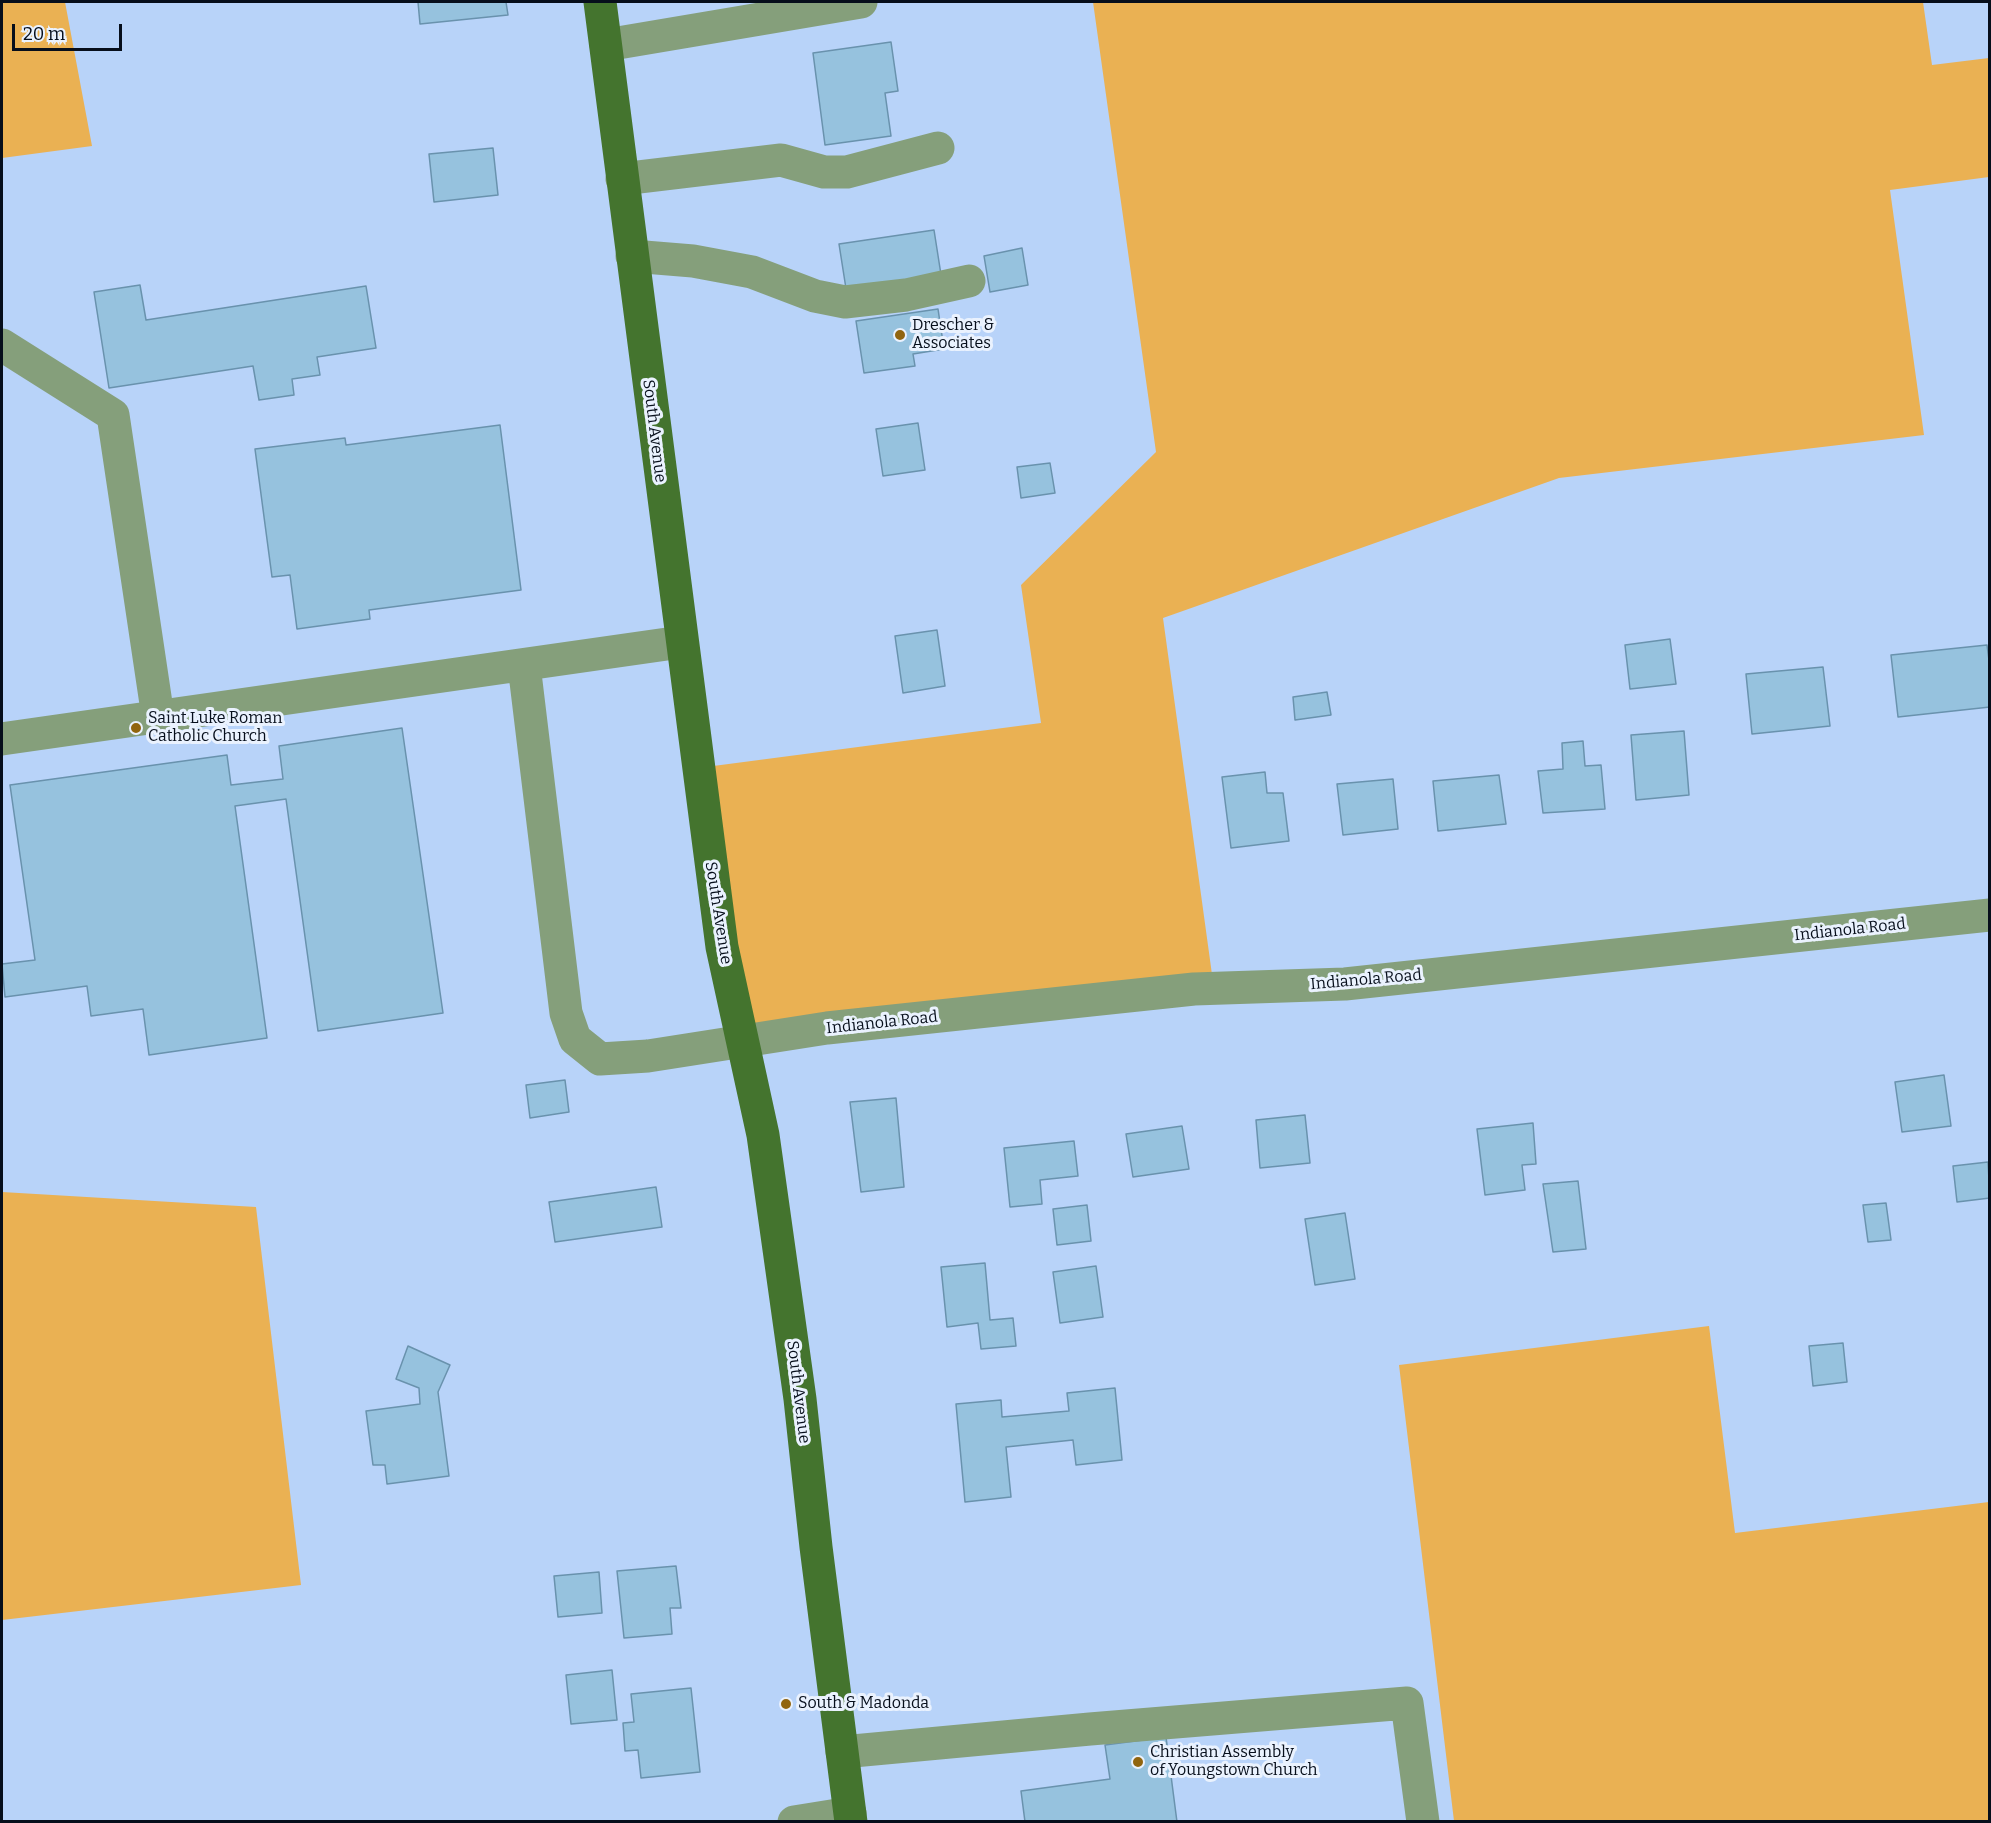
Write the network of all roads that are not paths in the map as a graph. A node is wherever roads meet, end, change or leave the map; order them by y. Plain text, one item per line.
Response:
1 (600, 2) edge
2 (861, 2) edge
3 (606, 45) junction
4 (938, 148) dead end
5 (622, 178) junction
6 (632, 256) junction
7 (969, 281) dead end
8 (2, 345) edge
9 (681, 642) junction
10 (524, 665) junction
11 (158, 717) junction
12 (2, 739) edge
13 (1989, 915) edge
14 (743, 1042) junction
15 (842, 1752) junction
16 (851, 1817) edge
17 (794, 1821) edge
18 (1423, 1821) edge

1 - 3 main road, South Avenue
2 - 3 street
3 - 5 main road, South Avenue
4 - 5 street
5 - 6 main road, South Avenue
6 - 7 street
6 - 9 main road, South Avenue
8 - 11 street
9 - 10 street
9 - 14 main road, South Avenue
10 - 11 street
10 - 14 street, Indianola Road
11 - 12 street
13 - 14 street, Indianola Road
14 - 15 main road, South Avenue
15 - 16 main road, South Avenue
15 - 18 street
16 - 17 street

